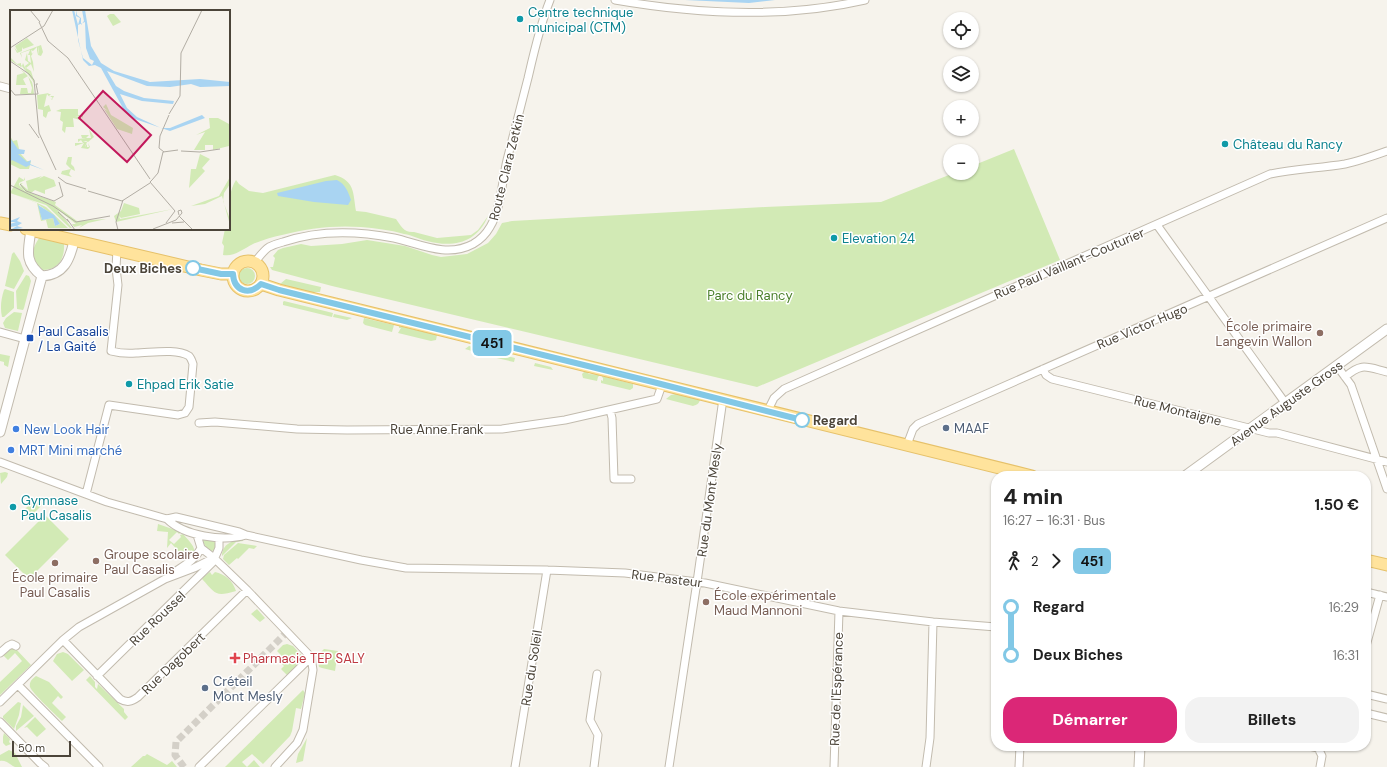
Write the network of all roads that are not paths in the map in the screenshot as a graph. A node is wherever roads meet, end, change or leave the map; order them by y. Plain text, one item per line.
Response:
1 (550, 0) edge
2 (615, 0) edge
3 (865, 0) edge
4 (0, 86) edge
5 (10, 89) edge
6 (1387, 151) edge
7 (1387, 218) edge
8 (0, 223) edge
9 (10, 225) edge
10 (1157, 225) junction
11 (29, 230) edge
12 (74, 241) junction
13 (118, 250) junction
14 (255, 262) junction
15 (233, 274) junction
16 (42, 276) junction
17 (261, 284) junction
18 (1208, 297) junction
19 (1387, 329) edge
20 (0, 332) edge
21 (25, 339) junction
22 (1337, 366) junction
23 (1043, 369) junction
24 (1387, 372) edge
25 (1345, 377) junction
26 (662, 385) junction
27 (723, 399) junction
28 (1286, 404) junction
29 (610, 410) junction
30 (768, 410) junction
31 (200, 423) dead end
32 (1251, 428) junction
33 (0, 432) edge
34 (907, 445) junction
35 (1377, 460) junction
36 (0, 462) edge
37 (1387, 462) edge
38 (1012, 471) edge
39 (1192, 471) edge
40 (631, 479) dead end
41 (1387, 489) edge
42 (86, 494) junction
43 (167, 519) junction
44 (209, 525) junction
45 (197, 535) junction
46 (246, 535) junction
47 (219, 538) junction
48 (201, 548) junction
49 (214, 558) junction
50 (1371, 561) edge
51 (1387, 565) edge
52 (547, 570) junction
53 (165, 579) junction
54 (697, 582) junction
55 (247, 590) junction
56 (1371, 593) edge
57 (1383, 596) edge
58 (839, 611) junction
59 (933, 622) junction
60 (991, 627) edge
61 (1371, 631) edge
62 (63, 640) junction
63 (16, 646) dead end
64 (0, 653) edge
65 (311, 657) junction
66 (597, 674) dead end
67 (97, 676) junction
68 (18, 685) junction
69 (1371, 695) edge
70 (1387, 699) edge
71 (0, 702) edge
72 (1371, 714) edge
73 (1387, 718) edge
74 (0, 722) edge
75 (1020, 751) edge
76 (1140, 751) edge
77 (1320, 751) edge
78 (45, 767) edge
79 (99, 767) edge
80 (199, 767) edge
81 (275, 767) edge
82 (515, 767) edge
83 (594, 767) edge
84 (668, 767) edge
85 (834, 767) edge
86 (926, 767) edge
87 (1019, 767) edge
88 (1139, 767) edge
89 (1320, 767) edge

1 - 14 street, Route Clara Zetkin
2 - 3 street
4 - 5 street
6 - 10 street, Rue Paul Vaillant-Couturier
7 - 18 street, Rue Victor Hugo
8 - 9 main road
10 - 18 street
10 - 30 street, Rue Paul Vaillant-Couturier
11 - 12 main road
11 - 16 street
12 - 13 main road
12 - 16 street
13 - 15 main road
13 - 42 street
14 - 15 main road
14 - 17 main road
15 - 17 main road
16 - 21 street
17 - 26 main road
18 - 23 street, Rue Victor Hugo
18 - 28 street
19 - 22 street, Avenue Auguste Gross
20 - 21 street
21 - 33 street
22 - 25 street
22 - 28 street, Avenue Auguste Gross
23 - 32 street, Rue Montaigne
23 - 34 street, Rue Victor Hugo
24 - 25 street
25 - 35 street
26 - 27 main road
26 - 29 street, Rue Anne Frank
27 - 30 main road
27 - 54 street, Rue du Mont Mesly
28 - 32 street, Avenue Auguste Gross
29 - 31 street, Rue Anne Frank
29 - 40 street
30 - 34 main road
32 - 35 street, Rue Montaigne
32 - 39 street, Avenue Auguste Gross
34 - 38 main road
35 - 37 street, Rue Montaigne
35 - 41 street
36 - 42 street
42 - 43 street
43 - 44 street, Rue Pasteur
43 - 45 street
44 - 45 street
44 - 46 street, Rue Pasteur
44 - 47 street
45 - 47 street
45 - 48 street
46 - 47 street
46 - 52 street, Rue Pasteur
47 - 49 street
48 - 49 street
48 - 53 street
49 - 53 street
49 - 55 street
49 - 67 street, Rue Roussel
50 - 51 main road
52 - 54 street, Rue Pasteur
52 - 82 street, Rue du Soleil
53 - 62 street
54 - 58 street, Rue Pasteur
54 - 84 street, Rue du Mont Mesly
55 - 65 street
55 - 67 street, Rue Dagobert
56 - 57 street
57 - 61 street
58 - 59 street, Rue Pasteur
58 - 85 street, Rue de l'Espérance
59 - 60 street, Rue Pasteur
59 - 86 street
62 - 67 street, Rue Dagobert
62 - 68 street
63 - 64 street
65 - 80 street
65 - 81 street
66 - 83 street
68 - 71 street
68 - 79 street
69 - 70 street
72 - 73 street
74 - 78 street
75 - 87 street
76 - 88 street
77 - 89 street

